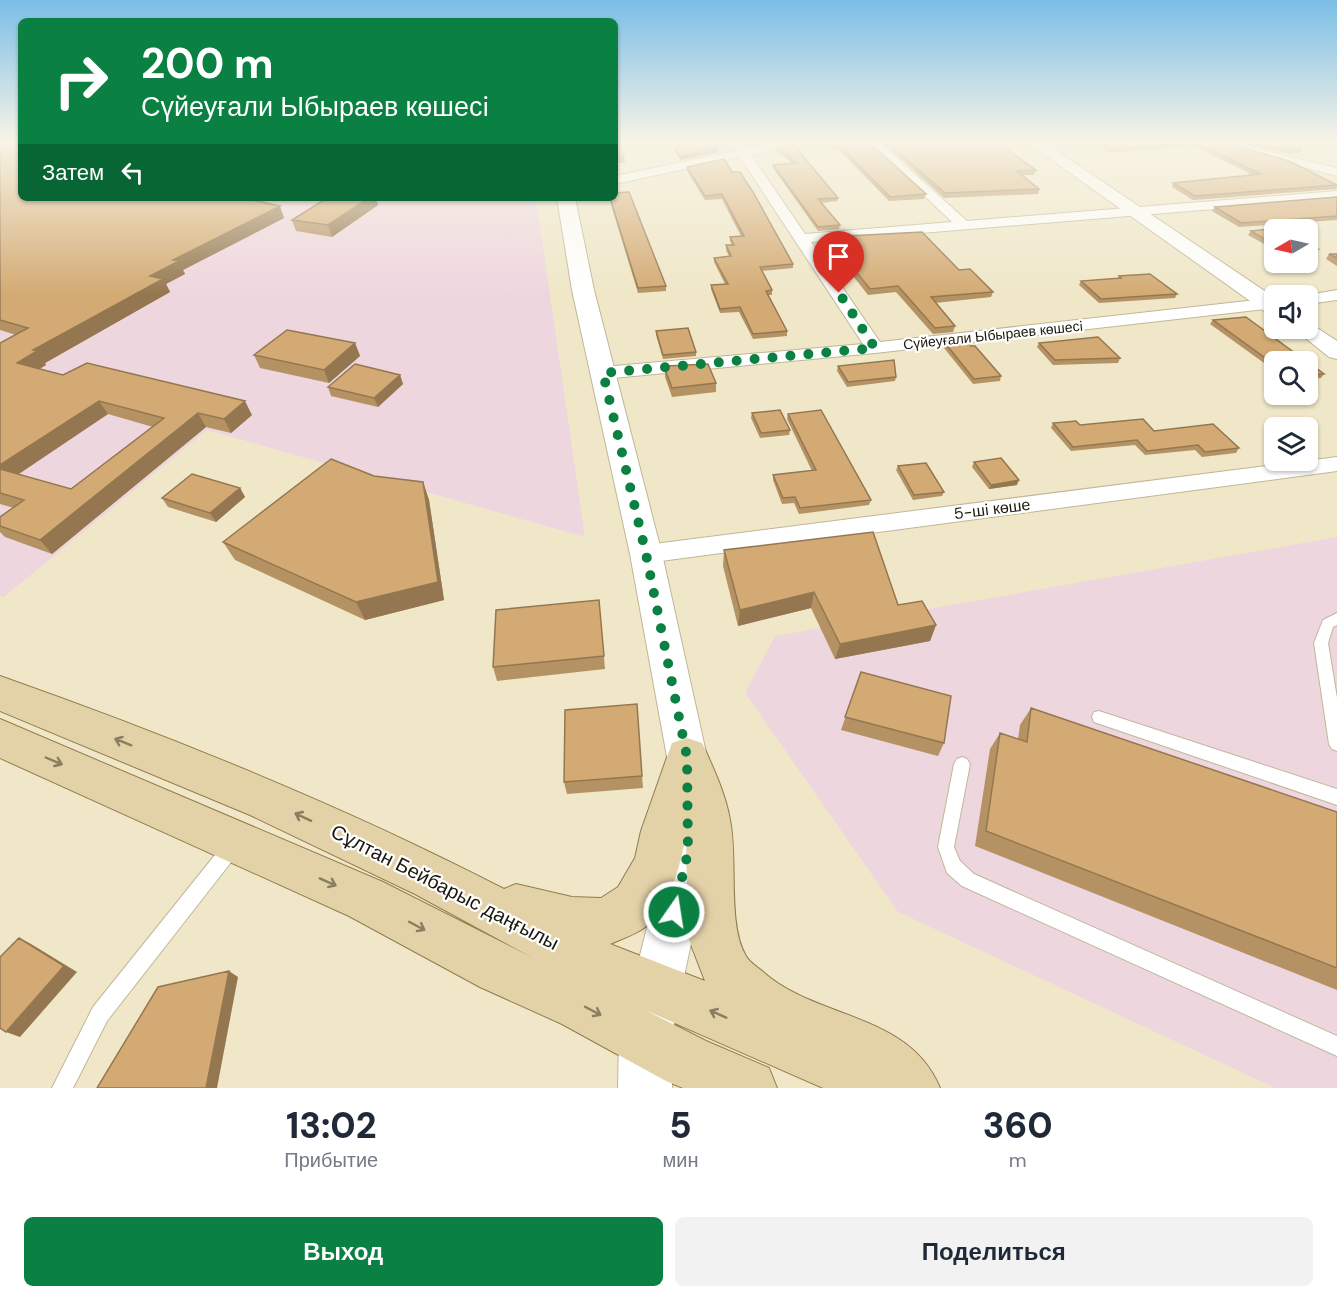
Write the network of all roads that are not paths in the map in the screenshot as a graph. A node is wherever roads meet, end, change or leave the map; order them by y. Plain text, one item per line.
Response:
1 (773, 194) edge
2 (930, 194) edge
3 (1110, 194) edge
4 (1337, 195) edge
5 (567, 201) edge
6 (1135, 211) junction
7 (964, 225) junction
8 (803, 238) junction
9 (1337, 295) edge
10 (1318, 298) edge
11 (1264, 299) edge
12 (1264, 306) edge
13 (1318, 338) edge
14 (875, 348) junction
15 (1337, 351) edge
16 (603, 373) junction
17 (1337, 464) edge
18 (646, 554) junction
19 (1337, 618) edge
20 (0, 693) edge
21 (1099, 717) dead end
22 (0, 738) edge
23 (1337, 744) edge
24 (687, 757) junction
25 (963, 764) dead end
26 (1337, 796) edge
27 (237, 840) junction
28 (463, 894) junction
29 (658, 989) junction
30 (1337, 1046) edge
31 (645, 1064) edge
32 (62, 1088) edge
33 (749, 1088) edge
34 (887, 1088) edge
35 (912, 1088) edge

1 - 8 street
2 - 7 street
3 - 6 street
4 - 6 street
5 - 16 street
6 - 7 street
6 - 11 street
7 - 8 street
8 - 14 street
9 - 10 street
12 - 14 street, Сүйеуғали Ыбыраев көшесi
13 - 15 street
14 - 16 street, Сүйеуғали Ыбыраев көшесi
16 - 18 street
17 - 18 street, 5-шi көше
18 - 24 street
19 - 23 lane
28 -> 20 main road, Сұлтан Бейбарыс даңғылы
21 - 26 lane
22 -> 27 main road
24 - 28 main road
24 - 29 street
24 - 35 main road
25 - 30 lane
27 -> 31 main road
27 - 32 lane
28 - 29 main road, Сұлтан Бейбарыс даңғылы
29 - 31 street
34 -> 29 main road, Сұлтан Бейбарыс даңғылы
31 - 33 main road

